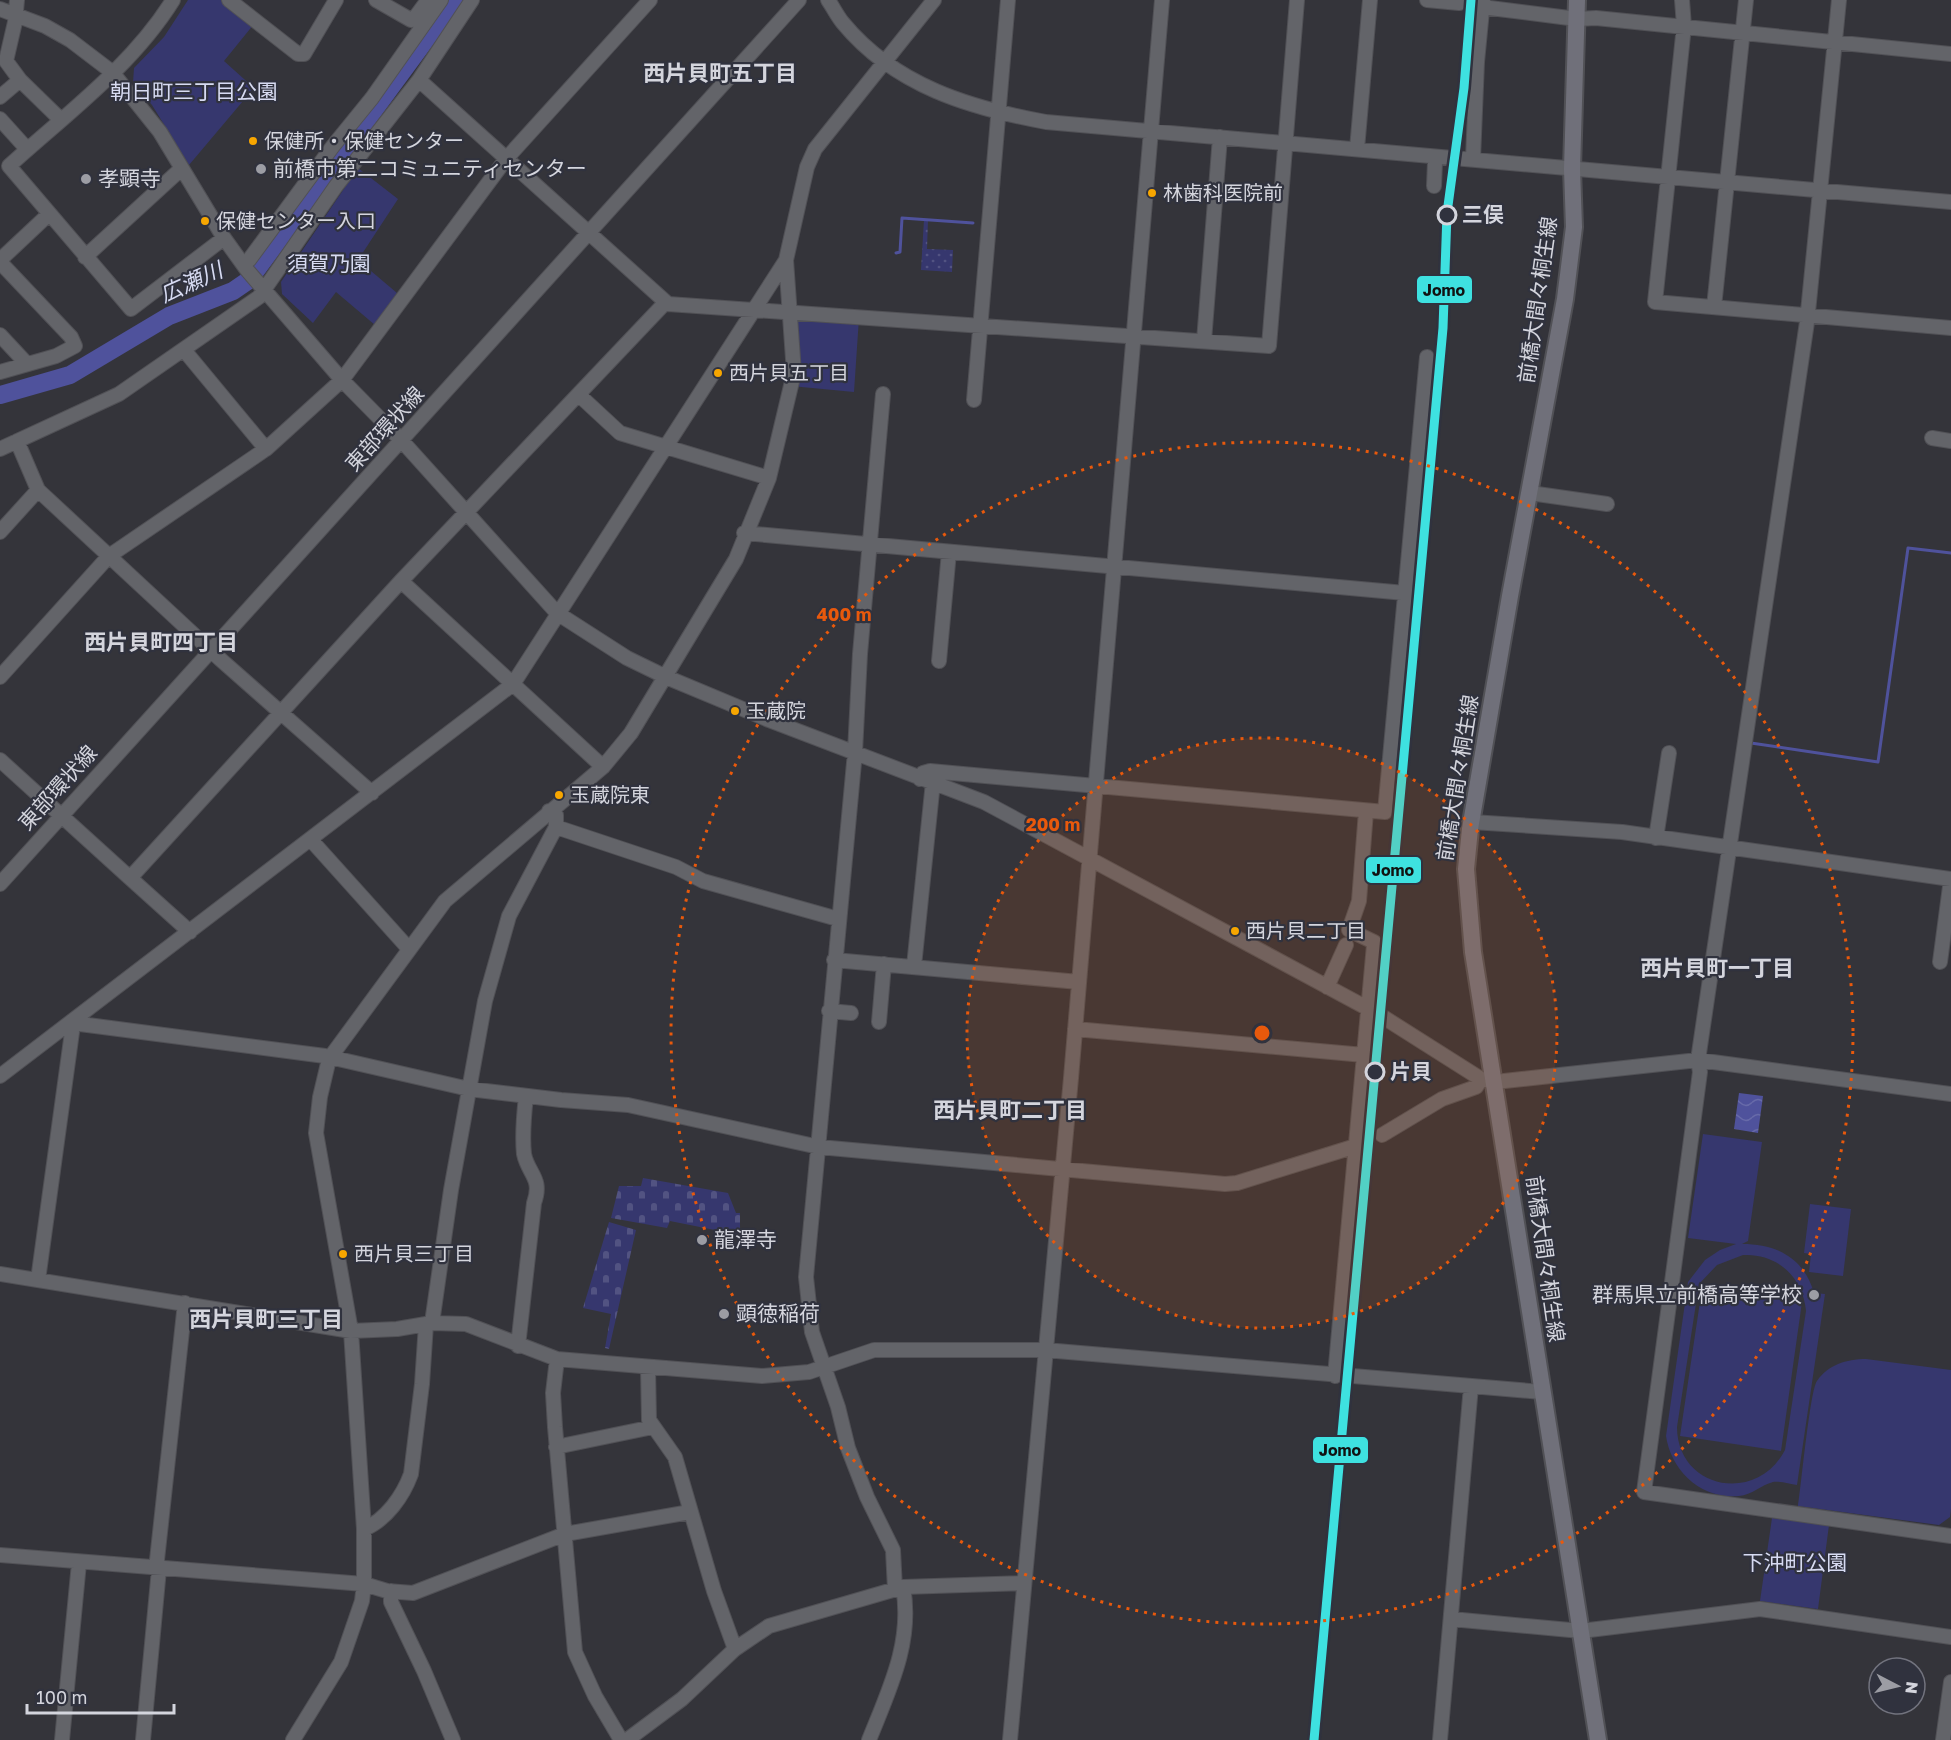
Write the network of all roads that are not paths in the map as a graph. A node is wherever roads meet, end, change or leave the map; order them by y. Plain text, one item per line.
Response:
1 (17, 0) edge
2 (173, 0) edge
3 (229, 0) edge
4 (336, 0) edge
5 (376, 0) edge
6 (428, 0) edge
7 (441, 0) edge
8 (472, 0) edge
9 (650, 0) edge
10 (799, 0) edge
11 (828, 0) edge
12 (934, 0) edge
13 (1008, 0) edge
14 (1162, 0) edge
15 (1297, 0) edge
16 (1371, 0) edge
17 (1427, 0) edge
18 (1460, 0) edge
19 (1577, 0) edge
20 (1682, 0) edge
21 (1746, 0) edge
22 (1839, 0) edge
23 (1483, 3) edge
24 (0, 9) edge
25 (15, 15) junction
26 (1577, 19) junction
27 (1684, 26) junction
28 (1742, 33) junction
29 (1834, 42) junction
30 (1951, 54) edge
31 (884, 62) junction
32 (112, 72) junction
33 (20, 80) junction
34 (419, 80) junction
35 (0, 97) edge
36 (999, 113) junction
37 (0, 119) edge
38 (60, 119) junction
39 (1149, 131) junction
40 (1220, 138) junction
41 (1286, 144) junction
42 (27, 149) junction
43 (1357, 149) junction
44 (506, 159) junction
45 (1473, 159) junction
46 (1435, 162) dead end
47 (181, 169) junction
48 (1572, 169) junction
49 (4, 170) edge
50 (1668, 177) junction
51 (1726, 182) junction
52 (1434, 186) dead end
53 (1819, 190) junction
54 (1951, 202) edge
55 (48, 214) junction
56 (588, 233) junction
57 (224, 238) junction
58 (85, 257) junction
59 (786, 260) junction
60 (0, 261) edge
61 (248, 265) junction
62 (261, 286) junction
63 (665, 303) junction
64 (1714, 307) junction
65 (754, 310) junction
66 (788, 314) junction
67 (1806, 316) junction
68 (979, 325) junction
69 (1951, 328) edge
70 (0, 335) edge
71 (1133, 335) junction
72 (1204, 341) junction
73 (184, 350) junction
74 (1427, 357) dead end
75 (27, 364) junction
76 (0, 372) edge
77 (342, 380) junction
78 (883, 394) dead end
79 (579, 395) junction
80 (974, 400) dead end
81 (1932, 438) dead end
82 (17, 441) junction
83 (402, 441) junction
84 (1951, 441) edge
85 (666, 447) junction
86 (0, 449) edge
87 (266, 449) junction
88 (769, 478) junction
89 (38, 490) junction
90 (1530, 493) junction
91 (1607, 504) dead end
92 (465, 512) junction
93 (0, 532) edge
94 (744, 533) junction
95 (870, 545) junction
96 (949, 552) junction
97 (110, 556) junction
98 (1114, 567) junction
99 (401, 581) junction
100 (1405, 593) junction
101 (556, 614) junction
102 (212, 650) junction
103 (939, 661) dead end
104 (666, 677) junction
105 (0, 678) edge
106 (513, 684) junction
107 (281, 713) junction
108 (855, 752) junction
109 (1669, 753) dead end
110 (0, 760) edge
111 (603, 767) junction
112 (926, 781) junction
113 (1096, 786) junction
114 (372, 793) junction
115 (549, 811) junction
116 (1366, 811) junction
117 (61, 817) junction
118 (1472, 822) junction
119 (556, 827) junction
120 (1656, 838) junction
121 (310, 840) junction
122 (1728, 847) junction
123 (1089, 858) junction
124 (130, 878) junction
125 (1951, 879) edge
126 (0, 884) edge
127 (838, 919) junction
128 (190, 932) junction
129 (1346, 945) dead end
130 (408, 949) junction
131 (834, 960) junction
132 (1940, 962) dead end
133 (884, 964) junction
134 (914, 966) junction
135 (1079, 982) junction
136 (1327, 987) junction
137 (1368, 1009) junction
138 (830, 1011) junction
139 (850, 1012) dead end
140 (72, 1022) junction
141 (879, 1022) dead end
142 (1075, 1029) junction
143 (1364, 1055) junction
144 (329, 1059) junction
145 (1698, 1060) junction
146 (0, 1076) edge
147 (1488, 1080) junction
148 (469, 1089) junction
149 (1951, 1094) edge
150 (525, 1096) junction
151 (1383, 1135) dead end
152 (1356, 1146) junction
153 (819, 1147) junction
154 (1062, 1170) junction
155 (0, 1274) edge
156 (38, 1280) junction
157 (185, 1304) junction
158 (429, 1323) junction
159 (351, 1331) junction
160 (518, 1346) junction
161 (1045, 1350) junction
162 (557, 1359) junction
163 (648, 1368) junction
164 (824, 1368) junction
165 (1335, 1376) junction
166 (1472, 1386) junction
167 (1542, 1392) junction
168 (653, 1427) junction
169 (556, 1447) junction
170 (690, 1512) junction
171 (364, 1529) junction
172 (564, 1534) junction
173 (1951, 1536) edge
174 (0, 1556) edge
175 (78, 1563) junction
176 (159, 1569) junction
177 (1023, 1582) junction
178 (364, 1584) junction
179 (899, 1588) junction
180 (391, 1591) junction
181 (1451, 1620) junction
182 (1581, 1631) junction
183 (1951, 1637) edge
184 (735, 1649) junction
185 (1951, 1682) edge
186 (62, 1740) edge
187 (143, 1740) edge
188 (293, 1740) edge
189 (453, 1740) edge
190 (621, 1740) edge
191 (627, 1740) edge
192 (869, 1740) edge
193 (1010, 1740) edge
194 (1440, 1740) edge
195 (1598, 1740) edge
196 (1943, 1740) edge

1 - 25 street
2 - 32 street
3 - 4 street
5 - 6 street
7 - 61 street
8 - 34 street
9 - 44 street
10 - 56 street, 東部環状線
11 - 31 street
12 - 31 street
13 - 36 street
14 - 39 street
15 - 41 street
16 - 43 street
17 - 18 street
19 - 26 main road, 前橋大間々桐生線
20 - 27 street
21 - 28 street
22 - 29 street
23 - 26 street
23 - 45 street
24 - 25 street
25 - 32 street
25 - 33 street
26 - 27 street
26 - 48 main road, 前橋大間々桐生線
27 - 28 street
27 - 50 street
28 - 29 street
28 - 51 street
29 - 30 street
29 - 53 street
31 - 36 street
31 - 59 street
32 - 38 street
32 - 47 street
33 - 35 street
33 - 38 street
34 - 44 street
34 - 62 street
36 - 39 street
36 - 68 street
37 - 42 street
38 - 42 street
39 - 40 street
39 - 71 street
40 - 41 street
40 - 72 street
41 - 43 street
41 - 72 street
42 - 49 street
43 - 45 street
44 - 56 street
44 - 77 street
45 - 48 street
46 - 52 street
47 - 57 street
47 - 58 street
48 - 50 street
48 - 90 main road, 前橋大間々桐生線
49 - 55 street
50 - 51 street
50 - 64 street
51 - 53 street
51 - 64 street
53 - 54 street
53 - 67 street
55 - 58 street
55 - 60 street
56 - 63 street
56 - 83 street, 東部環状線
57 - 58 street
57 - 61 street
59 - 65 street
59 - 66 street
60 - 75 street
61 - 62 street
62 - 73 street
62 - 77 street
63 - 65 street
63 - 79 street
64 - 67 street
65 - 66 street
65 - 85 street
66 - 68 street
66 - 88 street
67 - 69 street
67 - 122 street
68 - 71 street
68 - 80 street
70 - 75 street
71 - 72 street
71 - 98 street
73 - 82 street
73 - 87 street
74 - 100 street
75 - 76 street
77 - 83 street
77 - 87 street
78 - 95 street
79 - 85 street
79 - 92 street
81 - 84 street
82 - 86 street
82 - 89 street
83 - 92 street
83 - 102 street, 東部環状線
85 - 88 street
85 - 101 street
87 - 97 street
88 - 94 street
89 - 93 street
89 - 97 street
90 - 91 street
90 - 118 main road, 前橋大間々桐生線
92 - 99 street
92 - 101 street
94 - 95 street
94 - 104 street
95 - 96 street
95 - 108 street
96 - 98 street
96 - 103 street
97 - 102 street
97 - 105 street
98 - 100 street
98 - 113 street
99 - 106 street
99 - 107 street
100 - 116 street
101 - 104 street
101 - 106 street
102 - 107 street
102 - 117 street, 東部環状線
104 - 108 street
104 - 111 street
106 - 111 street
106 - 114 street
107 - 114 street
107 - 124 street
108 - 112 street
108 - 127 street
109 - 120 street
110 - 117 street
111 - 115 street
112 - 113 street
112 - 123 street
112 - 134 street
113 - 116 street
113 - 123 street
114 - 121 street
115 - 119 street
115 - 130 street
116 - 137 street
117 - 124 street
117 - 126 street, 東部環状線
118 - 120 street
118 - 147 main road, 前橋大間々桐生線
119 - 127 street
119 - 148 street
120 - 122 street
121 - 128 street
121 - 130 street
122 - 125 street
122 - 145 street
123 - 135 street
123 - 136 street
124 - 128 street
125 - 132 street
127 - 131 street
128 - 140 street
129 - 136 street
130 - 144 street
131 - 133 street
131 - 138 street
133 - 134 street
133 - 141 street
134 - 135 street
135 - 142 street
136 - 137 street
137 - 143 street
137 - 147 street
138 - 139 street
138 - 153 street
140 - 144 street
140 - 146 street
140 - 156 street
142 - 143 street
142 - 154 street
143 - 152 street
144 - 148 street
144 - 159 street
145 - 147 street
145 - 149 street
145 - 173 street
147 - 151 street
147 - 167 main road, 前橋大間々桐生線
148 - 150 street
148 - 158 street
150 - 153 street
150 - 160 street
152 - 154 street
152 - 165 street
153 - 154 street
153 - 164 street
154 - 161 street
155 - 156 street
156 - 157 street
157 - 159 street
157 - 176 street
158 - 159 street
158 - 160 street
158 - 171 street
159 - 171 street
160 - 162 street
161 - 164 street
161 - 165 street
161 - 177 street
162 - 163 street
162 - 169 street
163 - 164 street
163 - 168 street
164 - 179 street
165 - 166 street
166 - 167 street
166 - 181 street
167 - 182 main road, 前橋大間々桐生線
168 - 169 street
168 - 170 street
169 - 172 street
170 - 172 street
170 - 184 street
171 - 178 street
172 - 180 street
172 - 190 street
174 - 175 street
175 - 176 street
175 - 186 street
176 - 178 street
176 - 187 street
177 - 179 street
177 - 193 street
178 - 180 street
178 - 188 street
179 - 184 street
179 - 192 street
180 - 189 street
181 - 182 street
181 - 194 street
182 - 183 street
182 - 195 main road, 前橋大間々桐生線
184 - 191 street
185 - 196 street

